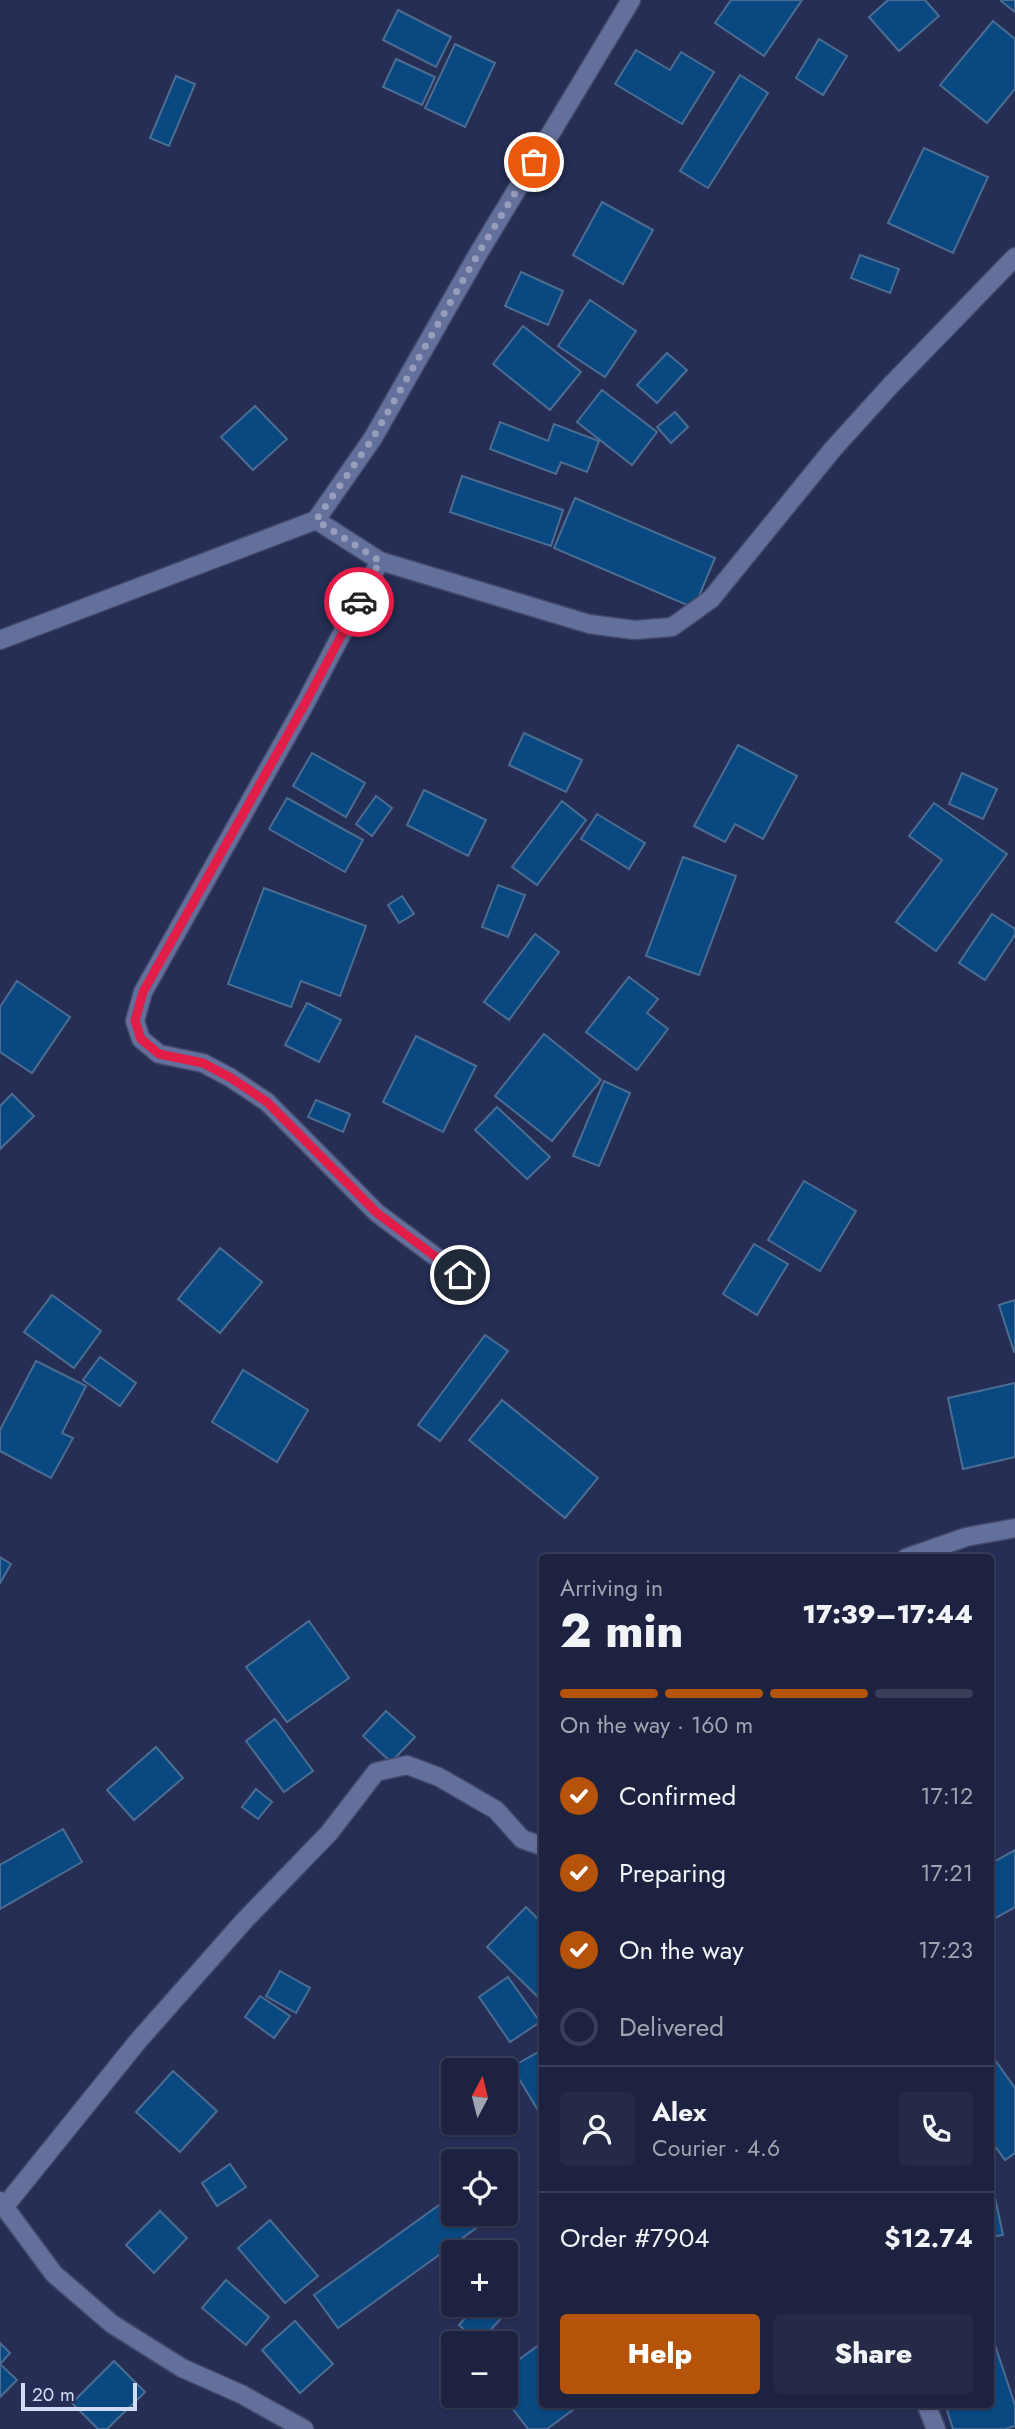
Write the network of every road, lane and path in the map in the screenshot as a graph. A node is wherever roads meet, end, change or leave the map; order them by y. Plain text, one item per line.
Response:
1 (631, 0) edge
2 (1015, 257) edge
3 (316, 520) junction
4 (380, 561) junction
5 (0, 640) edge
6 (460, 1275) dead end
7 (1015, 1528) edge
8 (917, 1554) edge
9 (539, 1845) edge
10 (3, 2203) edge
11 (928, 2408) edge
12 (304, 2429) edge
13 (936, 2429) edge

1 - 3 street
2 - 4 street
3 - 4 street
3 - 5 street
4 - 6 street
7 - 8 street
9 - 10 street
10 - 12 street
11 - 13 street

